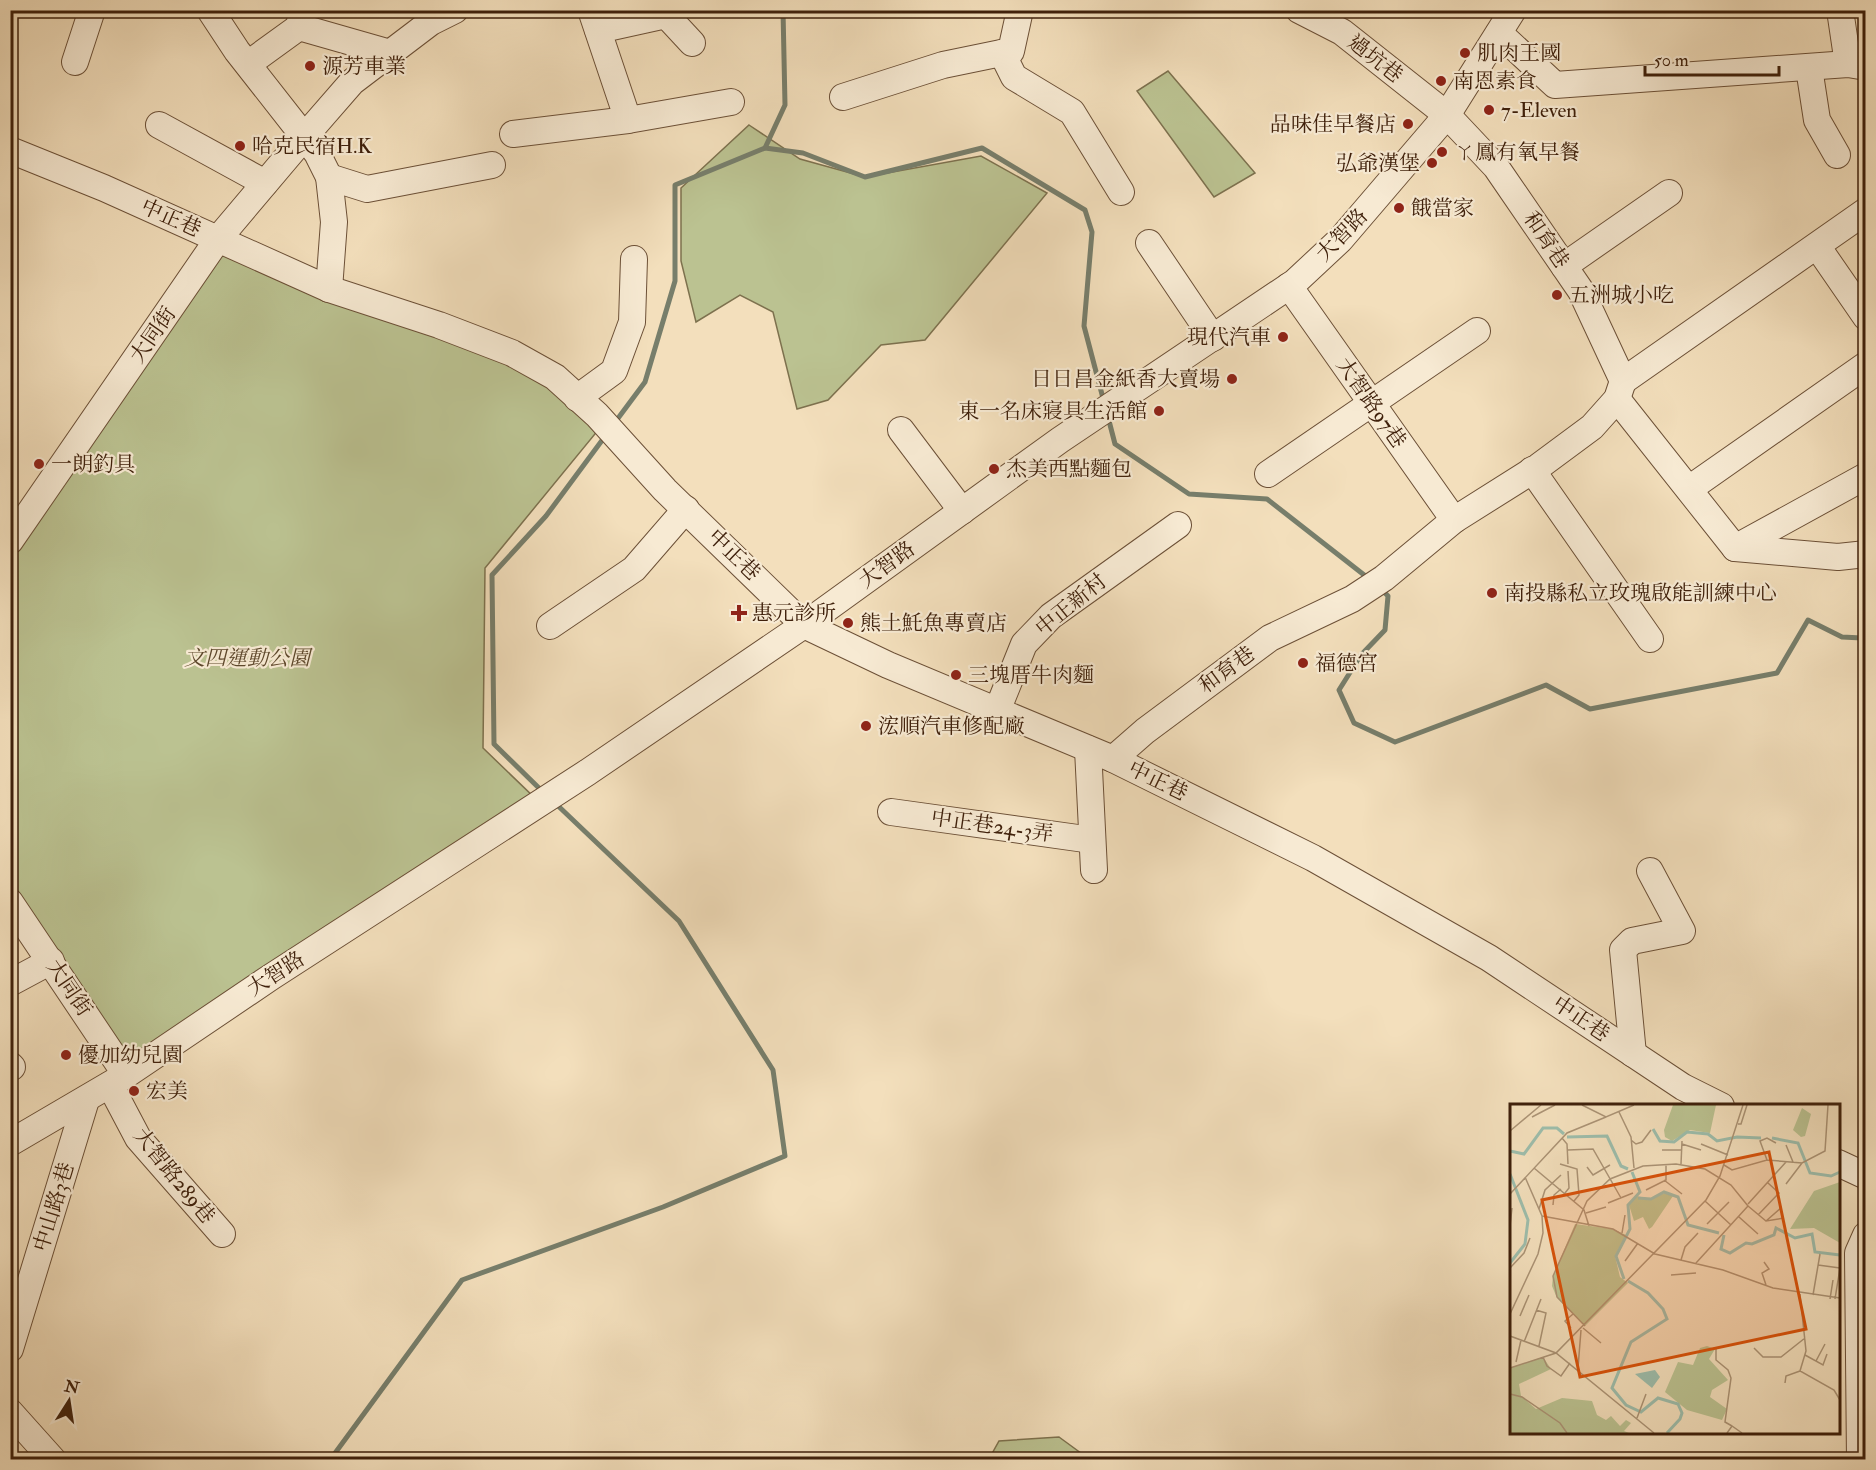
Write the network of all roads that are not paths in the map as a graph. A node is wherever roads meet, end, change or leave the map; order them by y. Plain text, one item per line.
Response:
1 (92, 10) edge
2 (210, 10) edge
3 (455, 10) edge
4 (1020, 10) edge
5 (1299, 10) edge
6 (1513, 10) edge
7 (1840, 10) edge
8 (300, 19) edge
9 (594, 20) edge
10 (1499, 33) junction
11 (692, 42) dead end
12 (390, 53) junction
13 (1002, 53) junction
14 (75, 62) dead end
15 (248, 64) junction
16 (1857, 66) edge
17 (1809, 68) junction
18 (843, 97) dead end
19 (731, 102) dead end
20 (1446, 115) junction
21 (628, 120) junction
22 (159, 125) dead end
23 (513, 134) dead end
24 (304, 136) junction
25 (10, 150) edge
26 (1837, 155) dead end
27 (492, 165) dead end
28 (329, 177) junction
29 (265, 183) junction
30 (1121, 192) dead end
31 (1669, 193) dead end
32 (1866, 211) edge
33 (218, 239) junction
34 (1149, 243) dead end
35 (1817, 246) junction
36 (634, 259) dead end
37 (1564, 266) junction
38 (1289, 286) junction
39 (329, 290) junction
40 (1866, 318) edge
41 (1477, 331) dead end
42 (1214, 338) junction
43 (1866, 365) edge
44 (1620, 390) junction
45 (577, 398) junction
46 (1372, 404) junction
47 (902, 430) dead end
48 (1532, 470) junction
49 (1268, 474) dead end
50 (1866, 476) edge
51 (1689, 489) junction
52 (686, 509) junction
53 (962, 511) junction
54 (1454, 520) junction
55 (1178, 525) dead end
56 (10, 541) edge
57 (1735, 548) junction
58 (1866, 554) edge
59 (804, 625) junction
60 (550, 626) dead end
61 (1650, 639) dead end
62 (997, 711) junction
63 (1088, 749) junction
64 (1113, 759) junction
65 (891, 812) dead end
66 (1092, 840) junction
67 (1094, 870) dead end
68 (1650, 871) dead end
69 (10, 902) edge
70 (51, 961) junction
71 (10, 983) edge
72 (1633, 1054) junction
73 (118, 1080) junction
74 (86, 1100) junction
75 (1717, 1104) edge
76 (10, 1143) edge
77 (1840, 1163) edge
78 (1866, 1176) edge
79 (222, 1234) dead end
80 (1866, 1235) edge
81 (10, 1349) edge
82 (10, 1412) edge
83 (53, 1460) edge
84 (1860, 1460) edge

1 - 14 street
2 - 15 street
3 - 12 street
4 - 13 street
5 - 20 street, 過坑巷
6 - 10 street, 大智路
7 - 16 street
8 - 12 street
8 - 15 street
9 - 11 street
9 - 21 street
10 - 17 street
10 - 20 street, 大智路
12 - 24 street
13 - 18 street
13 - 30 street
15 - 24 street
16 - 17 street
17 - 26 street
19 - 21 street
20 - 37 street, 和育巷
20 - 38 street, 大智路
21 - 23 street
22 - 29 street
24 - 28 street
24 - 29 street, 大同街
25 - 33 street, 中正巷
27 - 28 street
28 - 39 street
29 - 33 street, 大同街
31 - 37 street
32 - 35 street
33 - 39 street, 中正巷
33 - 56 street, 大同街
34 - 42 street
35 - 40 street
35 - 44 street
36 - 45 street
37 - 44 street, 和育巷
38 - 42 street, 大智路
38 - 46 street, 大智路97巷
39 - 45 street, 中正巷
41 - 46 street
42 - 53 street, 大智路
43 - 51 street
44 - 48 street
44 - 51 street, 和育巷
45 - 52 street, 中正巷
46 - 49 street
46 - 54 street, 大智路97巷
47 - 53 street
48 - 54 street
48 - 61 street
50 - 57 street
51 - 57 street, 和育巷
52 - 59 street, 中正巷
52 - 60 street
53 - 59 street, 大智路
54 - 64 street, 和育巷
55 - 62 street, 中正新村
57 - 58 street
59 - 62 street, 中正巷
59 - 73 street, 大智路
62 - 63 street, 中正巷
63 - 64 street, 中正巷
63 - 66 street
64 - 72 street, 中正巷
65 - 66 street, 中正巷24-3弄
66 - 67 street
68 - 72 street
69 - 70 street, 大同街
70 - 71 street
70 - 73 street, 大同街
72 - 75 street, 中正巷
73 - 74 street, 大智路
73 - 79 street, 大智路289巷
74 - 76 street, 大智路
74 - 81 street, 中山路3巷
77 - 78 street
80 - 84 street
82 - 83 street

